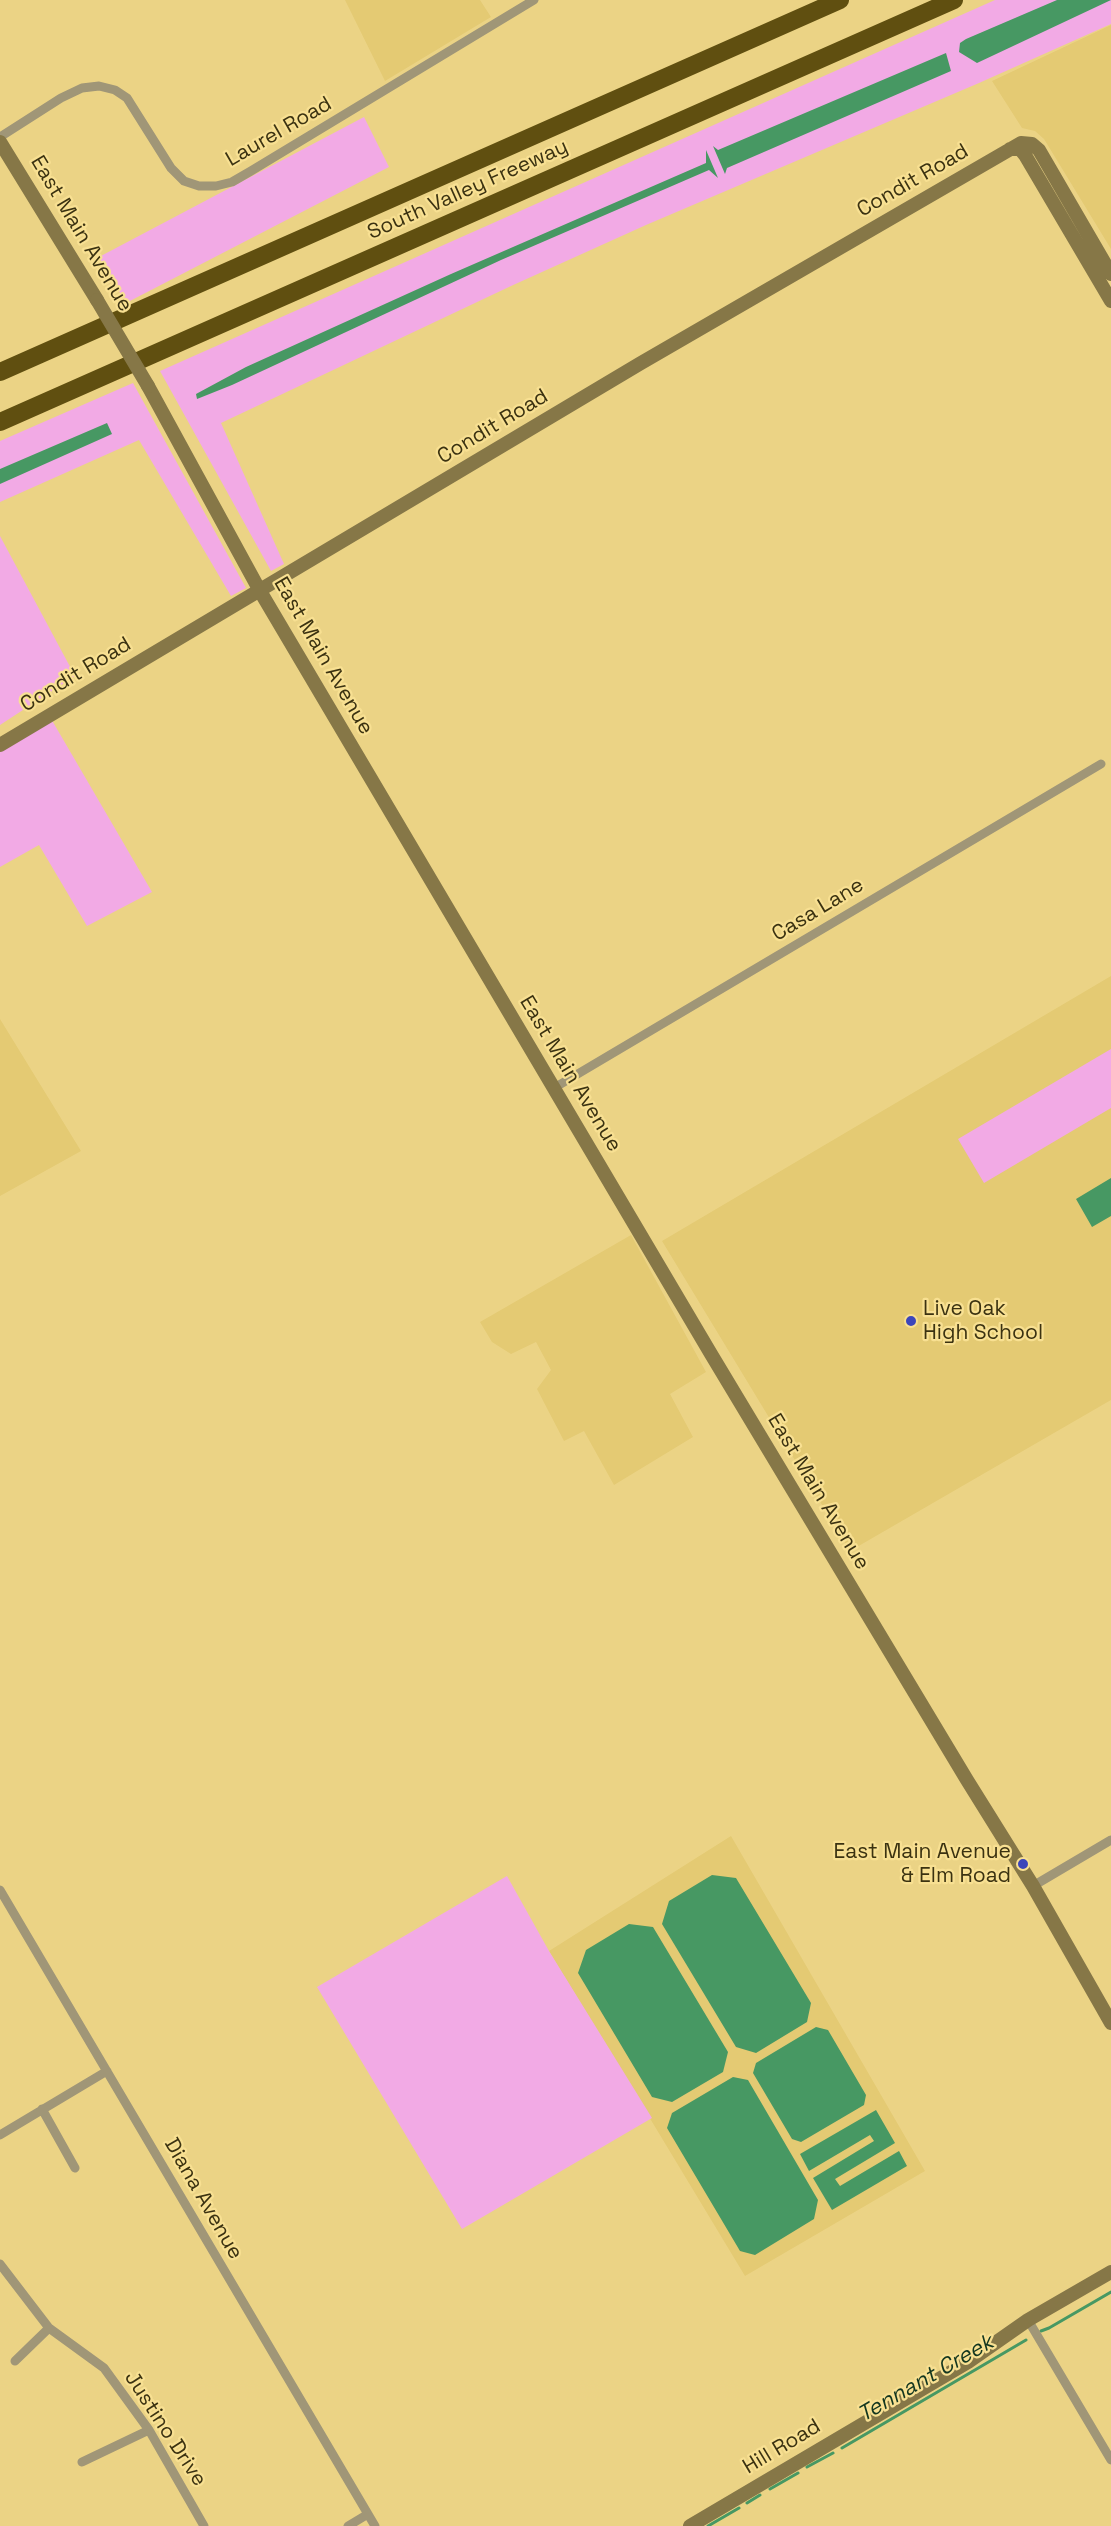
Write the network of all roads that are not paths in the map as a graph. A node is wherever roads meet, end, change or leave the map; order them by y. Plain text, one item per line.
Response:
1 (534, 0) edge
2 (840, 0) edge
3 (954, 0) edge
4 (0, 137) edge
5 (0, 142) edge
6 (1010, 149) junction
7 (1111, 273) edge
8 (1111, 301) edge
9 (0, 372) edge
10 (0, 422) edge
11 (260, 591) junction
12 (0, 745) edge
13 (1101, 764) dead end
14 (554, 1088) junction
15 (1111, 1840) edge
16 (1033, 1886) junction
17 (0, 1890) edge
18 (1111, 2023) edge
19 (107, 2071) junction
20 (42, 2109) junction
21 (0, 2135) edge
22 (75, 2168) dead end
23 (0, 2264) edge
24 (1111, 2272) edge
25 (1028, 2320) junction
26 (49, 2328) junction
27 (15, 2361) dead end
28 (150, 2430) junction
29 (1111, 2460) edge
30 (82, 2462) dead end
31 (368, 2514) junction
32 (204, 2526) edge
33 (348, 2526) edge
34 (375, 2526) edge
35 (690, 2526) edge

1 - 4 street, Laurel Road
2 - 9 highway, South Valley Freeway
3 - 10 highway, South Valley Freeway
5 - 11 street, East Main Avenue, bridge
6 - 7 street
6 - 8 street
6 - 11 street, Condit Road
11 - 12 street, Condit Road
11 - 14 street, East Main Avenue
13 - 14 street, Casa Lane
14 - 16 street, East Main Avenue
15 - 16 street
16 - 18 street, East Main Avenue
17 - 19 street, Diana Avenue
19 - 20 street
19 - 31 street, Diana Avenue
20 - 21 street
20 - 22 street
23 - 26 street, Justino Drive
24 - 25 street, Hill Road
25 - 29 street
25 - 35 street, Hill Road
26 - 27 street
26 - 28 street, Justino Drive
28 - 30 street
28 - 32 street, Justino Drive
31 - 33 street
31 - 34 street, Diana Avenue

